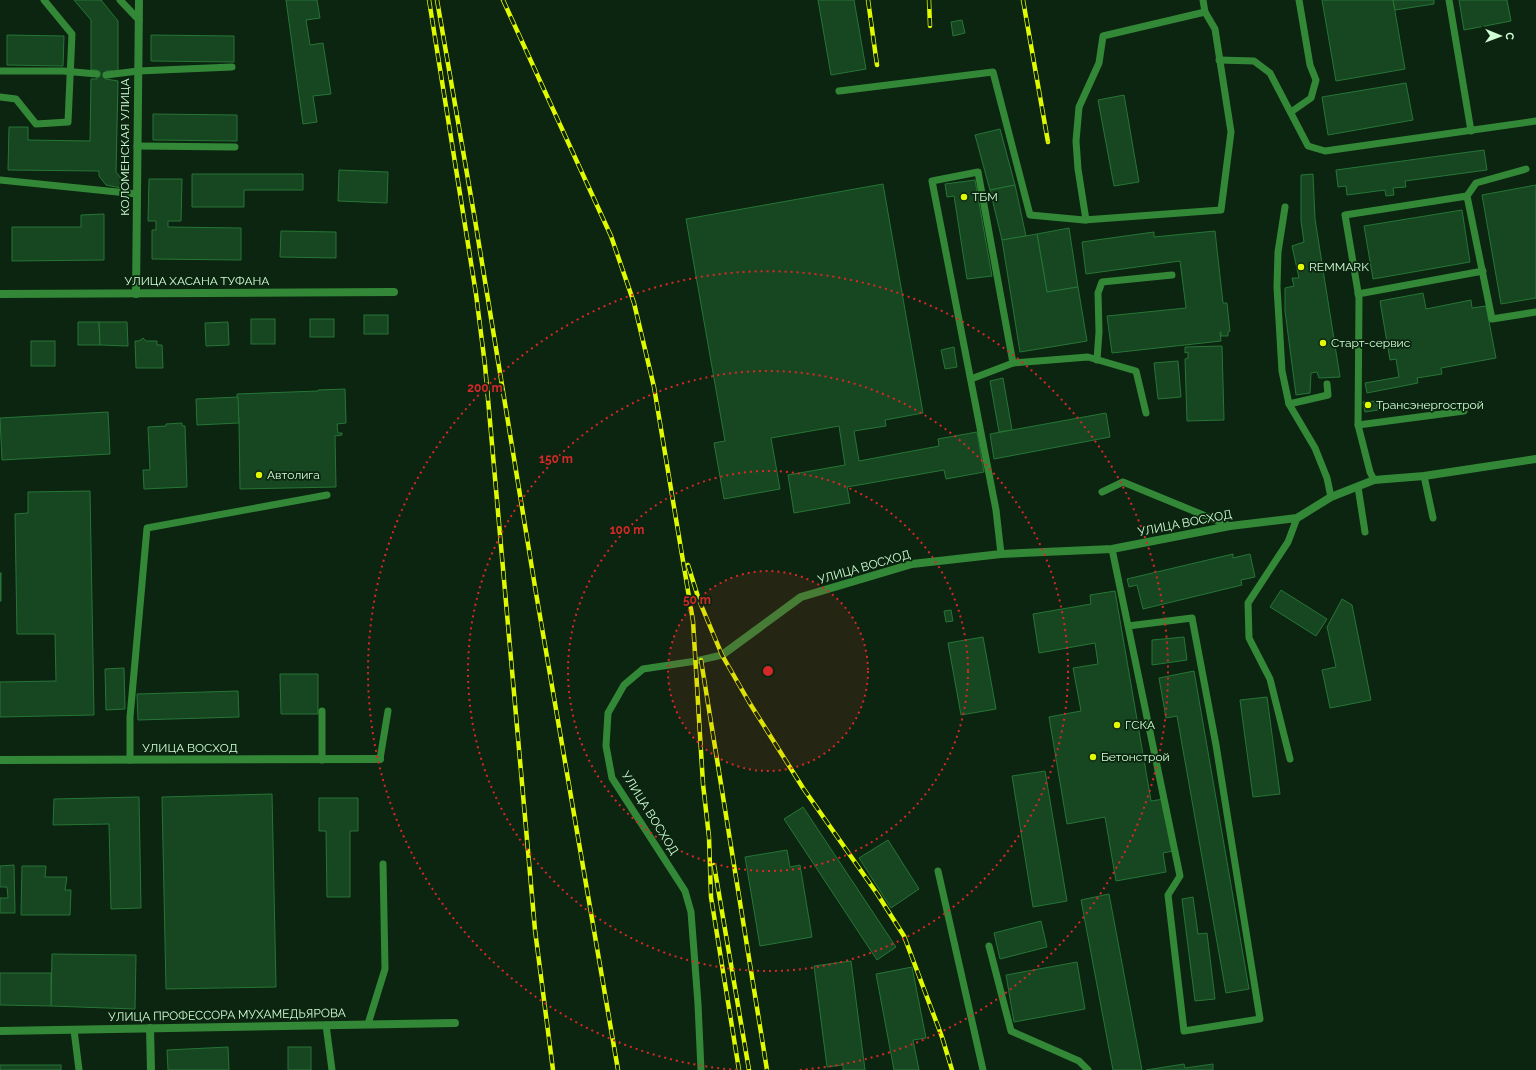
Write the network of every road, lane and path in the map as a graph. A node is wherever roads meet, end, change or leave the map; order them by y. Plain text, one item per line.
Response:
1 (44, 0) edge
2 (120, 0) edge
3 (139, 0) edge
4 (1204, 0) edge
5 (1299, 0) edge
6 (1449, 0) edge
7 (1205, 12) junction
8 (139, 20) junction
9 (1219, 60) junction
10 (232, 67) dead end
11 (138, 71) junction
12 (0, 72) edge
13 (71, 72) junction
14 (97, 74) dead end
15 (106, 75) dead end
16 (840, 91) dead end
17 (0, 97) edge
18 (1291, 112) junction
19 (1536, 121) edge
20 (1471, 131) junction
21 (138, 146) junction
22 (235, 147) dead end
23 (1526, 169) dead end
24 (0, 180) edge
25 (137, 194) junction
26 (1467, 196) junction
27 (1285, 207) dead end
28 (1086, 220) junction
29 (1482, 271) junction
30 (1172, 275) dead end
31 (394, 292) dead end
32 (0, 294) edge
33 (136, 294) junction
34 (1358, 294) junction
35 (1536, 312) edge
36 (1097, 360) junction
37 (1013, 363) junction
38 (971, 379) junction
39 (1327, 384) dead end
40 (1289, 404) junction
41 (1464, 411) dead end
42 (1146, 413) dead end
43 (1358, 425) junction
44 (1536, 459) edge
45 (1424, 476) junction
46 (1374, 480) junction
47 (1358, 487) junction
48 (1102, 492) dead end
49 (327, 495) dead end
50 (1331, 497) junction
51 (1297, 518) junction
52 (1432, 518) dead end
53 (1230, 526) junction
54 (1365, 532) dead end
55 (1112, 549) junction
56 (1001, 554) junction
57 (1128, 626) junction
58 (722, 655) joint
59 (322, 711) dead end
60 (388, 712) dead end
61 (380, 759) joint
62 (1290, 759) dead end
63 (0, 760) edge
64 (130, 760) junction
65 (322, 760) junction
66 (383, 864) dead end
67 (938, 871) dead end
68 (989, 946) dead end
69 (455, 1022) dead end
70 (368, 1024) junction
71 (326, 1025) junction
72 (150, 1028) junction
73 (74, 1030) junction
74 (0, 1031) edge
75 (79, 1070) edge
76 (151, 1070) edge
77 (332, 1070) edge
78 (701, 1070) edge
79 (983, 1070) edge
80 (1088, 1070) edge

1 - 13 lane
2 - 8 lane
3 - 8 street, КОЛОМЕНСКАЯ УЛИЦА
4 - 7 lane
5 - 18 lane
6 - 20 lane
7 - 9 lane
7 - 28 lane
8 - 11 street, КОЛОМЕНСКАЯ УЛИЦА
9 - 18 lane
9 - 28 lane
10 - 11 lane
11 - 15 lane
11 - 21 street, КОЛОМЕНСКАЯ УЛИЦА
12 - 13 lane
13 - 14 lane
13 - 17 lane
16 - 28 lane
18 - 20 lane
19 - 20 lane
21 - 22 lane
21 - 25 street, КОЛОМЕНСКАЯ УЛИЦА
23 - 26 lane
24 - 25 lane
25 - 33 street, КОЛОМЕНСКАЯ УЛИЦА
26 - 29 lane
26 - 34 lane
27 - 40 lane
29 - 34 lane
29 - 35 lane
30 - 36 lane
31 - 33 street, УЛИЦА ХАСАНА ТУФАНА
32 - 33 street, УЛИЦА ХАСАНА ТУФАНА
34 - 43 lane
36 - 37 lane
36 - 42 lane
37 - 38 lane
37 - 38 lane
38 - 56 lane
39 - 40 lane
40 - 50 lane
41 - 43 lane
43 - 46 lane
44 - 45 street, УЛИЦА ВОСХОД
45 - 46 street, УЛИЦА ВОСХОД
45 - 52 lane
46 - 47 street, УЛИЦА ВОСХОД
47 - 50 street, УЛИЦА ВОСХОД
47 - 54 lane
48 - 53 lane
49 - 64 lane
50 - 51 street, УЛИЦА ВОСХОД
51 - 53 street, УЛИЦА ВОСХОД
51 - 62 lane
53 - 55 street, УЛИЦА ВОСХОД
55 - 56 street, УЛИЦА ВОСХОД
55 - 57 lane
56 - 58 street, УЛИЦА ВОСХОД
57 - 57 lane
58 - 78 lane, УЛИЦА ВОСХОД
59 - 65 lane
60 - 61 lane
61 - 65 street, УЛИЦА ВОСХОД
63 - 64 street, УЛИЦА ВОСХОД
64 - 65 street, УЛИЦА ВОСХОД
66 - 70 lane
67 - 79 lane
68 - 80 lane
69 - 70 street, УЛИЦА ПРОФЕССОРА МУХАМЕДЬЯРОВА
70 - 71 street, УЛИЦА ПРОФЕССОРА МУХАМЕДЬЯРОВА
71 - 72 street, УЛИЦА ПРОФЕССОРА МУХАМЕДЬЯРОВА
71 - 77 lane
72 - 73 street, УЛИЦА ПРОФЕССОРА МУХАМЕДЬЯРОВА
72 - 76 street
73 - 74 street, УЛИЦА ПРОФЕССОРА МУХАМЕДЬЯРОВА
73 - 75 lane

